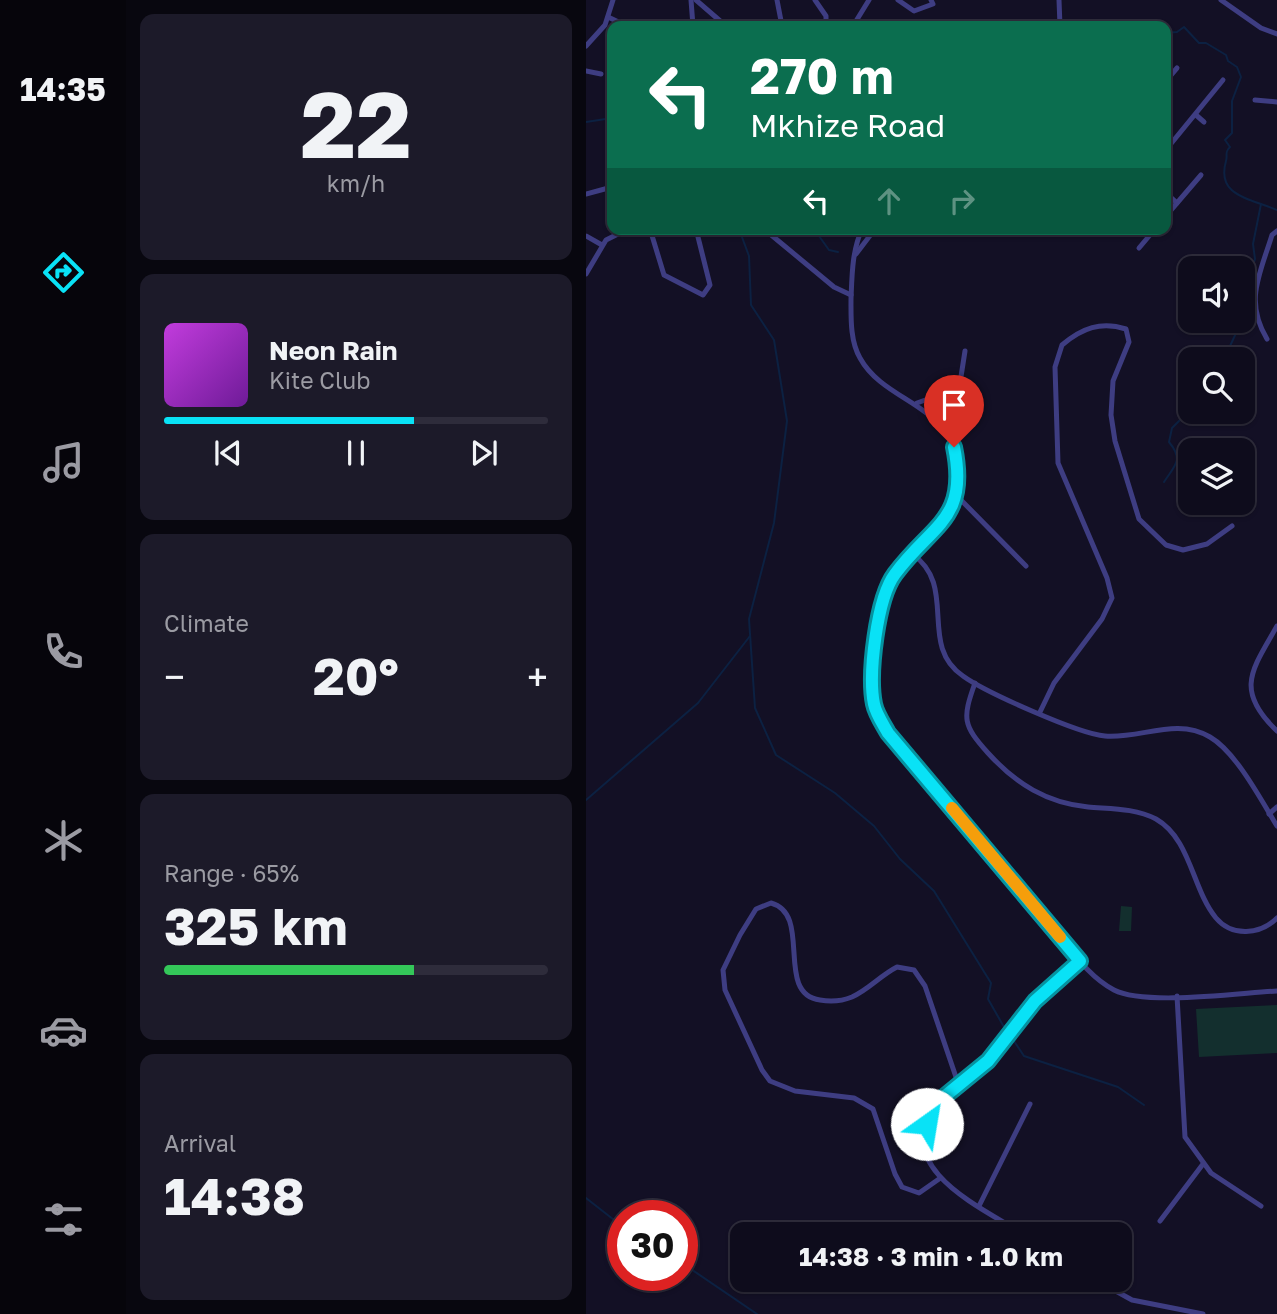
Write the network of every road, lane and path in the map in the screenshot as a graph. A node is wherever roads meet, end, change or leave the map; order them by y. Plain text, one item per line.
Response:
1 (613, 0) edge
2 (693, 0) edge
3 (777, 0) edge
4 (815, 0) edge
5 (870, 0) edge
6 (898, 0) edge
7 (931, 0) edge
8 (1059, 0) edge
9 (1221, 0) edge
10 (608, 18) junction
11 (615, 21) edge
12 (693, 21) edge
13 (720, 21) edge
14 (781, 21) edge
15 (826, 21) edge
16 (856, 21) edge
17 (1060, 21) edge
18 (1277, 34) edge
19 (587, 47) edge
20 (1177, 68) dead end
21 (586, 71) edge
22 (601, 74) dead end
23 (1171, 74) edge
24 (1223, 80) dead end
25 (1255, 100) dead end
26 (1277, 102) edge
27 (1196, 115) junction
28 (1204, 122) dead end
29 (1171, 144) edge
30 (1201, 175) dead end
31 (607, 188) edge
32 (586, 194) edge
33 (1171, 198) edge
34 (1177, 203) junction
35 (1171, 210) edge
36 (1277, 231) edge
37 (614, 235) edge
38 (652, 235) edge
39 (698, 235) edge
40 (771, 235) edge
41 (860, 235) edge
42 (871, 235) edge
43 (1150, 235) edge
44 (586, 236) edge
45 (602, 245) junction
46 (1138, 248) dead end
47 (854, 258) junction
48 (586, 274) edge
49 (851, 295) junction
50 (1267, 339) dead end
51 (965, 351) dead end
52 (916, 404) junction
53 (956, 496) junction
54 (1232, 526) dead end
55 (912, 554) junction
56 (1026, 566) dead end
57 (1277, 626) edge
58 (975, 683) junction
59 (1040, 712) junction
60 (1277, 731) edge
61 (1277, 807) edge
62 (1269, 814) junction
63 (1277, 826) edge
64 (1277, 918) edge
65 (1080, 961) junction
66 (1277, 991) edge
67 (1177, 996) junction
68 (958, 1083) junction
69 (1030, 1104) dead end
70 (1203, 1164) junction
71 (939, 1179) junction
72 (979, 1206) junction
73 (1261, 1206) dead end
74 (1160, 1221) dead end
75 (1004, 1222) edge
76 (1118, 1292) edge
77 (1203, 1314) edge

1 - 10 street
2 - 12 street
2 - 13 street
3 - 14 street
4 - 15 street
5 - 16 street
6 - 7 street
8 - 17 street
9 - 18 street
10 - 11 street
10 - 19 street
20 - 23 street
21 - 22 street
24 - 27 street
25 - 26 street
27 - 28 street
27 - 29 street
30 - 34 street
31 - 32 street
33 - 34 street
34 - 35 street
36 - 50 street
37 - 45 street
38 - 39 street
40 - 49 street
41 - 47 street
42 - 47 street
43 - 46 street
44 - 45 street
45 - 48 street
47 - 49 street
49 - 52 street
51 - 52 street
52 - 53 street
53 - 55 street
53 - 56 street
54 - 59 street
55 - 58 street
55 - 65 street
57 - 60 street
58 - 59 street
58 - 64 street
59 - 62 street
61 - 62 street
62 - 63 street
65 - 67 street
65 - 68 street
66 - 67 street
67 - 70 street
68 - 71 street
68 - 71 street
69 - 72 street
70 - 73 street
70 - 74 street
71 - 72 street
72 - 75 street
76 - 77 street

